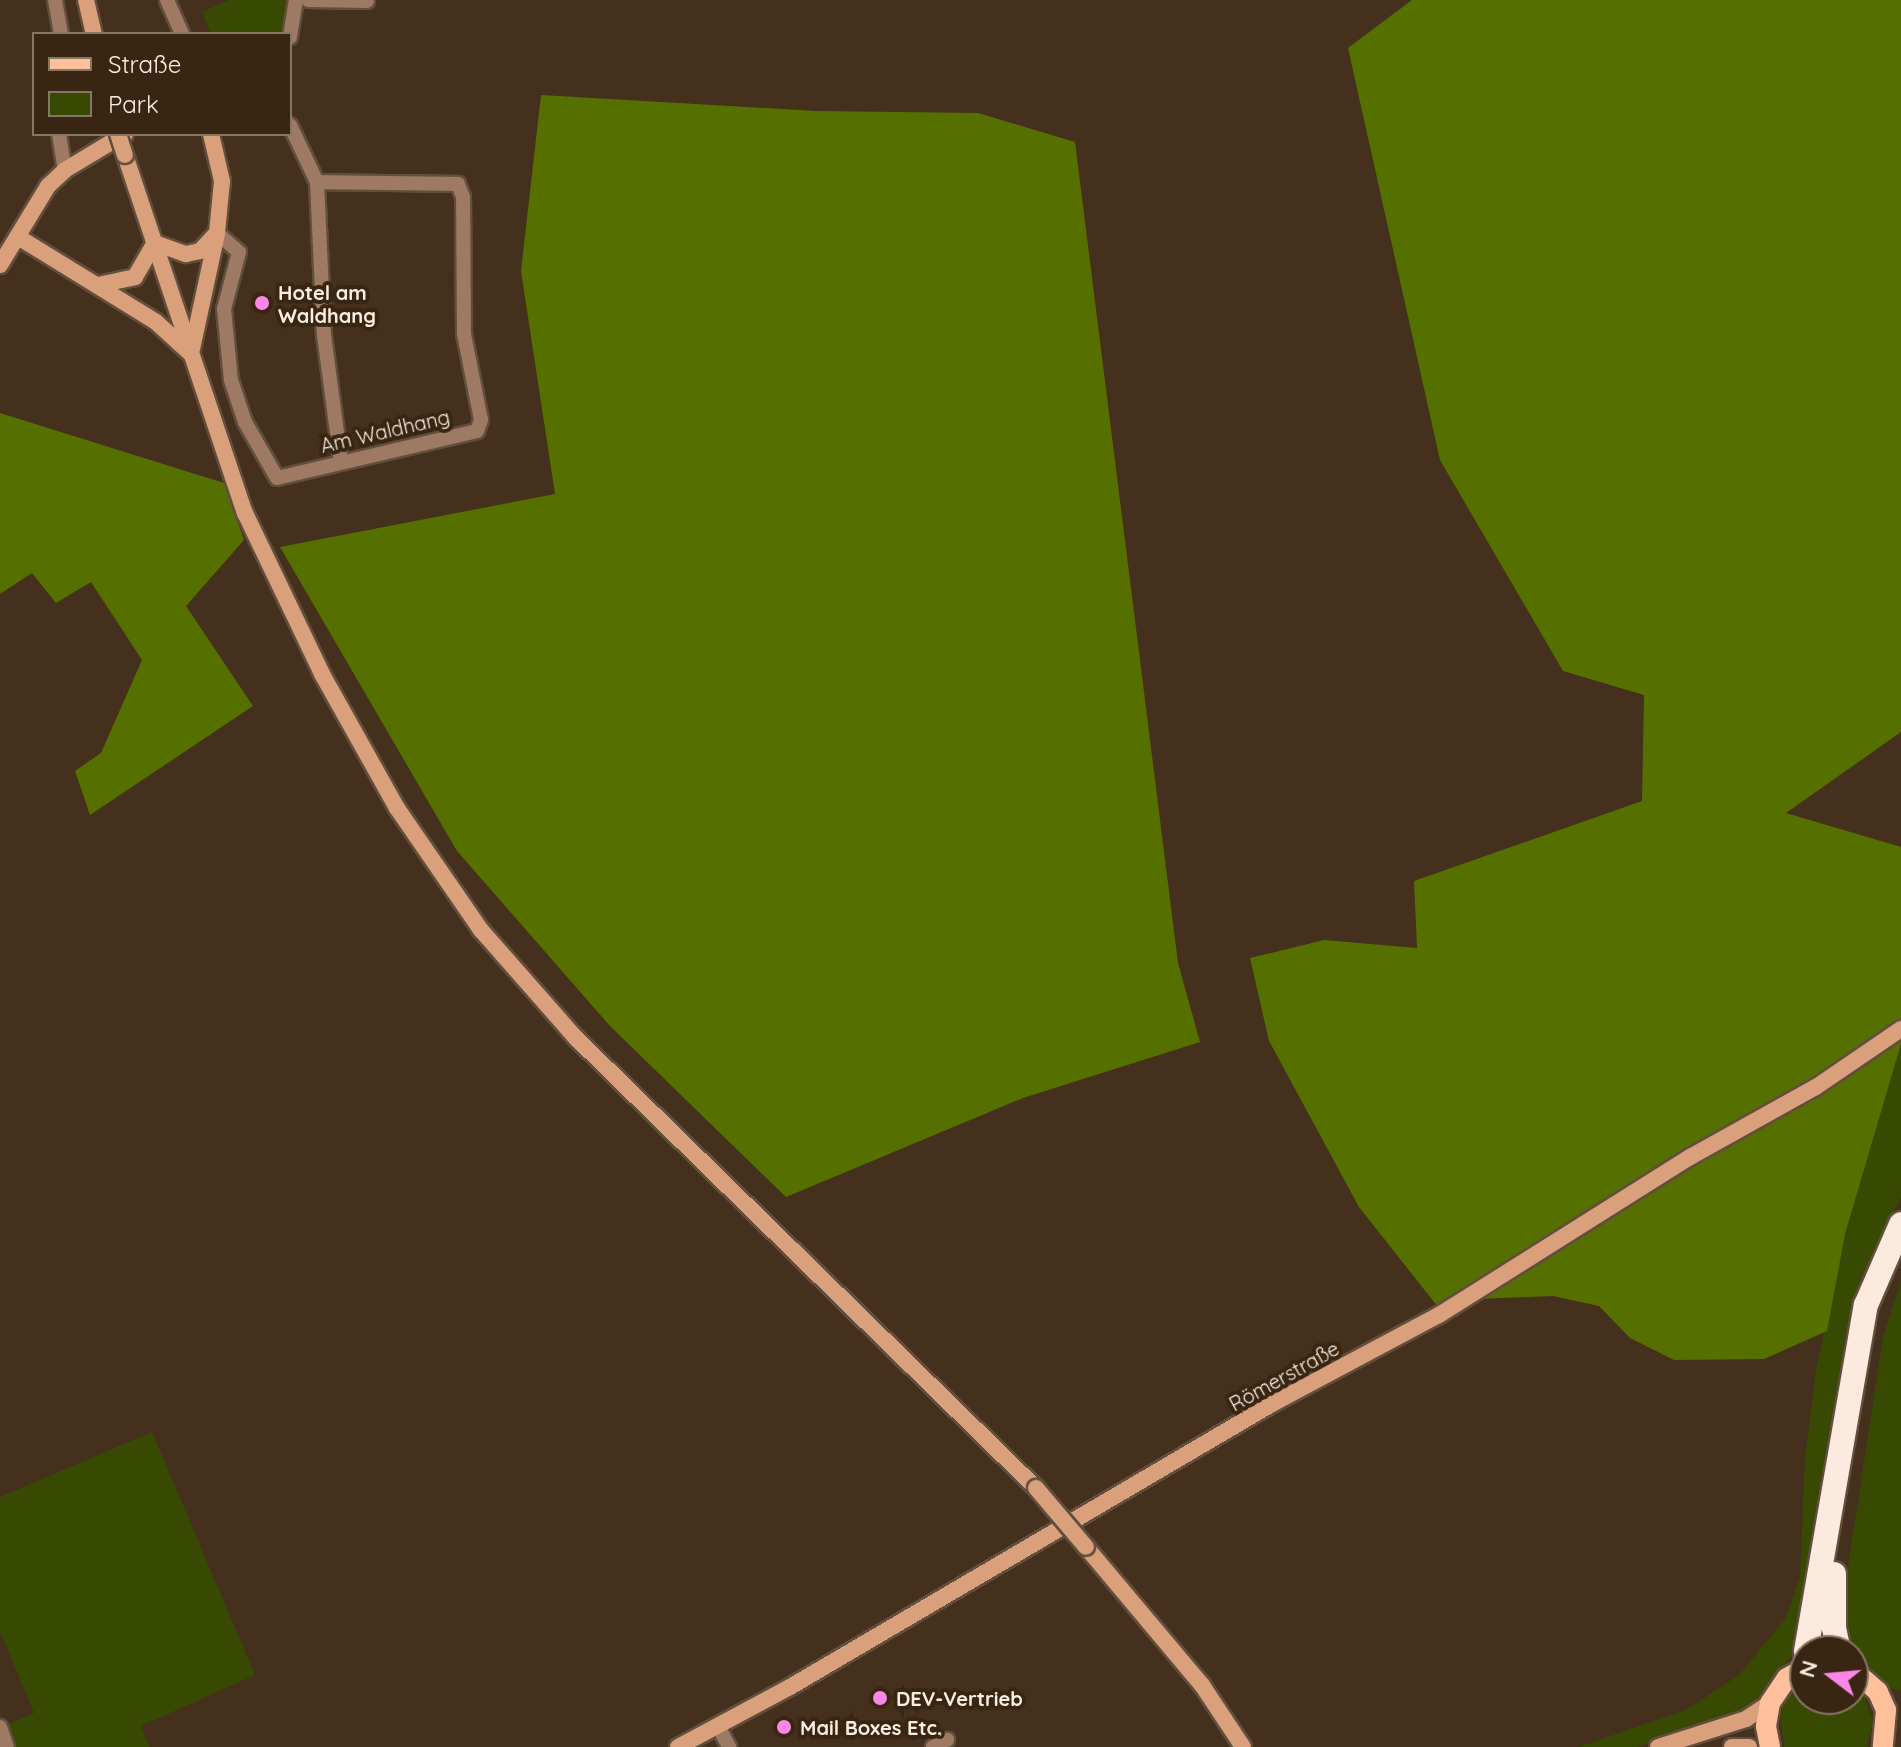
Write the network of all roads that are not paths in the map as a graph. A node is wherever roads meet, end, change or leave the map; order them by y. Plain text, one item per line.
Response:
1 (55, 0) edge
2 (86, 0) edge
3 (167, 0) edge
4 (296, 0) edge
5 (308, 0) edge
6 (367, 1) edge
7 (61, 32) edge
8 (94, 32) edge
9 (181, 32) edge
10 (291, 32) edge
11 (292, 129) edge
12 (59, 136) edge
13 (119, 136) edge
14 (122, 136) edge
15 (211, 136) edge
16 (65, 170) junction
17 (317, 182) junction
18 (217, 233) junction
19 (18, 237) junction
20 (155, 243) junction
21 (0, 265) edge
22 (98, 285) junction
23 (191, 354) junction
24 (341, 462) junction
25 (1901, 1029) edge
26 (1901, 1224) edge
27 (1901, 1259) edge
28 (1809, 1635) edge
29 (1836, 1635) edge
30 (1789, 1680) edge
31 (1869, 1684) edge
32 (1878, 1692) junction
33 (1901, 1697) edge
34 (1770, 1703) junction
35 (718, 1726) junction
36 (0, 1727) edge
37 (1890, 1734) edge
38 (7, 1747) edge
39 (678, 1747) edge
40 (729, 1747) edge
41 (1243, 1747) edge
42 (1658, 1747) edge
43 (1732, 1747) edge
44 (1749, 1747) edge
45 (1770, 1747) edge

1 - 7 street
2 - 8 main road
3 - 9 street
4 - 10 street
5 - 6 street
11 - 17 street
12 - 16 street
13 - 20 main road, bridge
14 - 16 main road
15 - 18 main road
16 - 19 main road
17 - 24 street
17 - 24 street, Am Waldhang
18 - 20 main road
18 - 23 main road
18 - 24 street, Am Waldhang
19 - 21 main road
19 - 22 main road
20 - 22 main road
20 - 23 main road
22 - 23 main road
23 - 41 main road, bridge
25 - 35 main road, Römerstraße
26 - 28 highway
27 - 29 highway
30 - 34 main road
31 - 32 main road
32 - 33 main road
32 - 37 main road
34 - 42 main road
34 - 45 main road
35 - 39 main road, Römerstraße
35 - 40 street
36 - 38 street
43 - 44 main road

